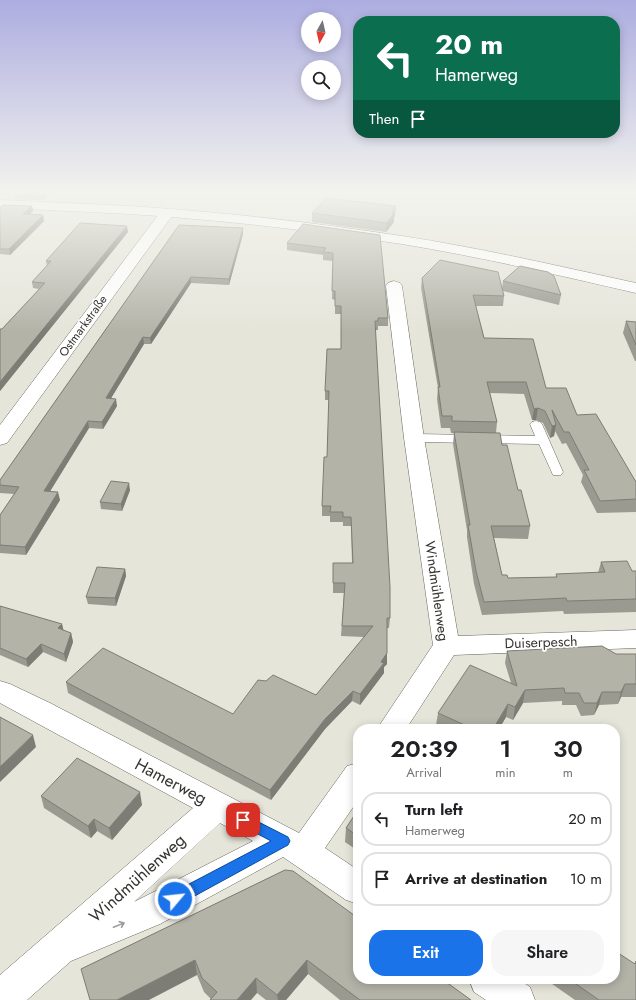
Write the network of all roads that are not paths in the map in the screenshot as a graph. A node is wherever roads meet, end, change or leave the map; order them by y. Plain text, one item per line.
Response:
1 (148, 239) edge
2 (392, 239) edge
3 (394, 286) dead end
4 (636, 288) edge
5 (536, 424) dead end
6 (414, 438) junction
7 (0, 440) edge
8 (543, 440) junction
9 (557, 472) dead end
10 (636, 639) edge
11 (446, 646) junction
12 (0, 691) edge
13 (393, 724) edge
14 (353, 781) edge
15 (217, 806) junction
16 (294, 847) junction
17 (353, 887) edge
18 (57, 950) junction
19 (494, 984) edge
20 (0, 999) edge
21 (517, 1000) edge

1 - 7 street, Ostmarkstraße
2 - 4 street
3 - 6 street, Windmühlenweg
5 - 8 lane
6 - 8 lane
6 - 11 street, Windmühlenweg
8 - 9 lane
10 - 11 street, Duiserpesch
11 - 13 street, Windmühlenweg
12 - 15 street, Hamerweg
14 - 16 street, Windmühlenweg
15 - 16 street, Hamerweg
15 - 18 street, Windmühlenweg
16 - 17 street, Hamerweg
18 -> 16 street, Windmühlenweg
18 - 20 street, Windmühlenweg
19 - 21 street

